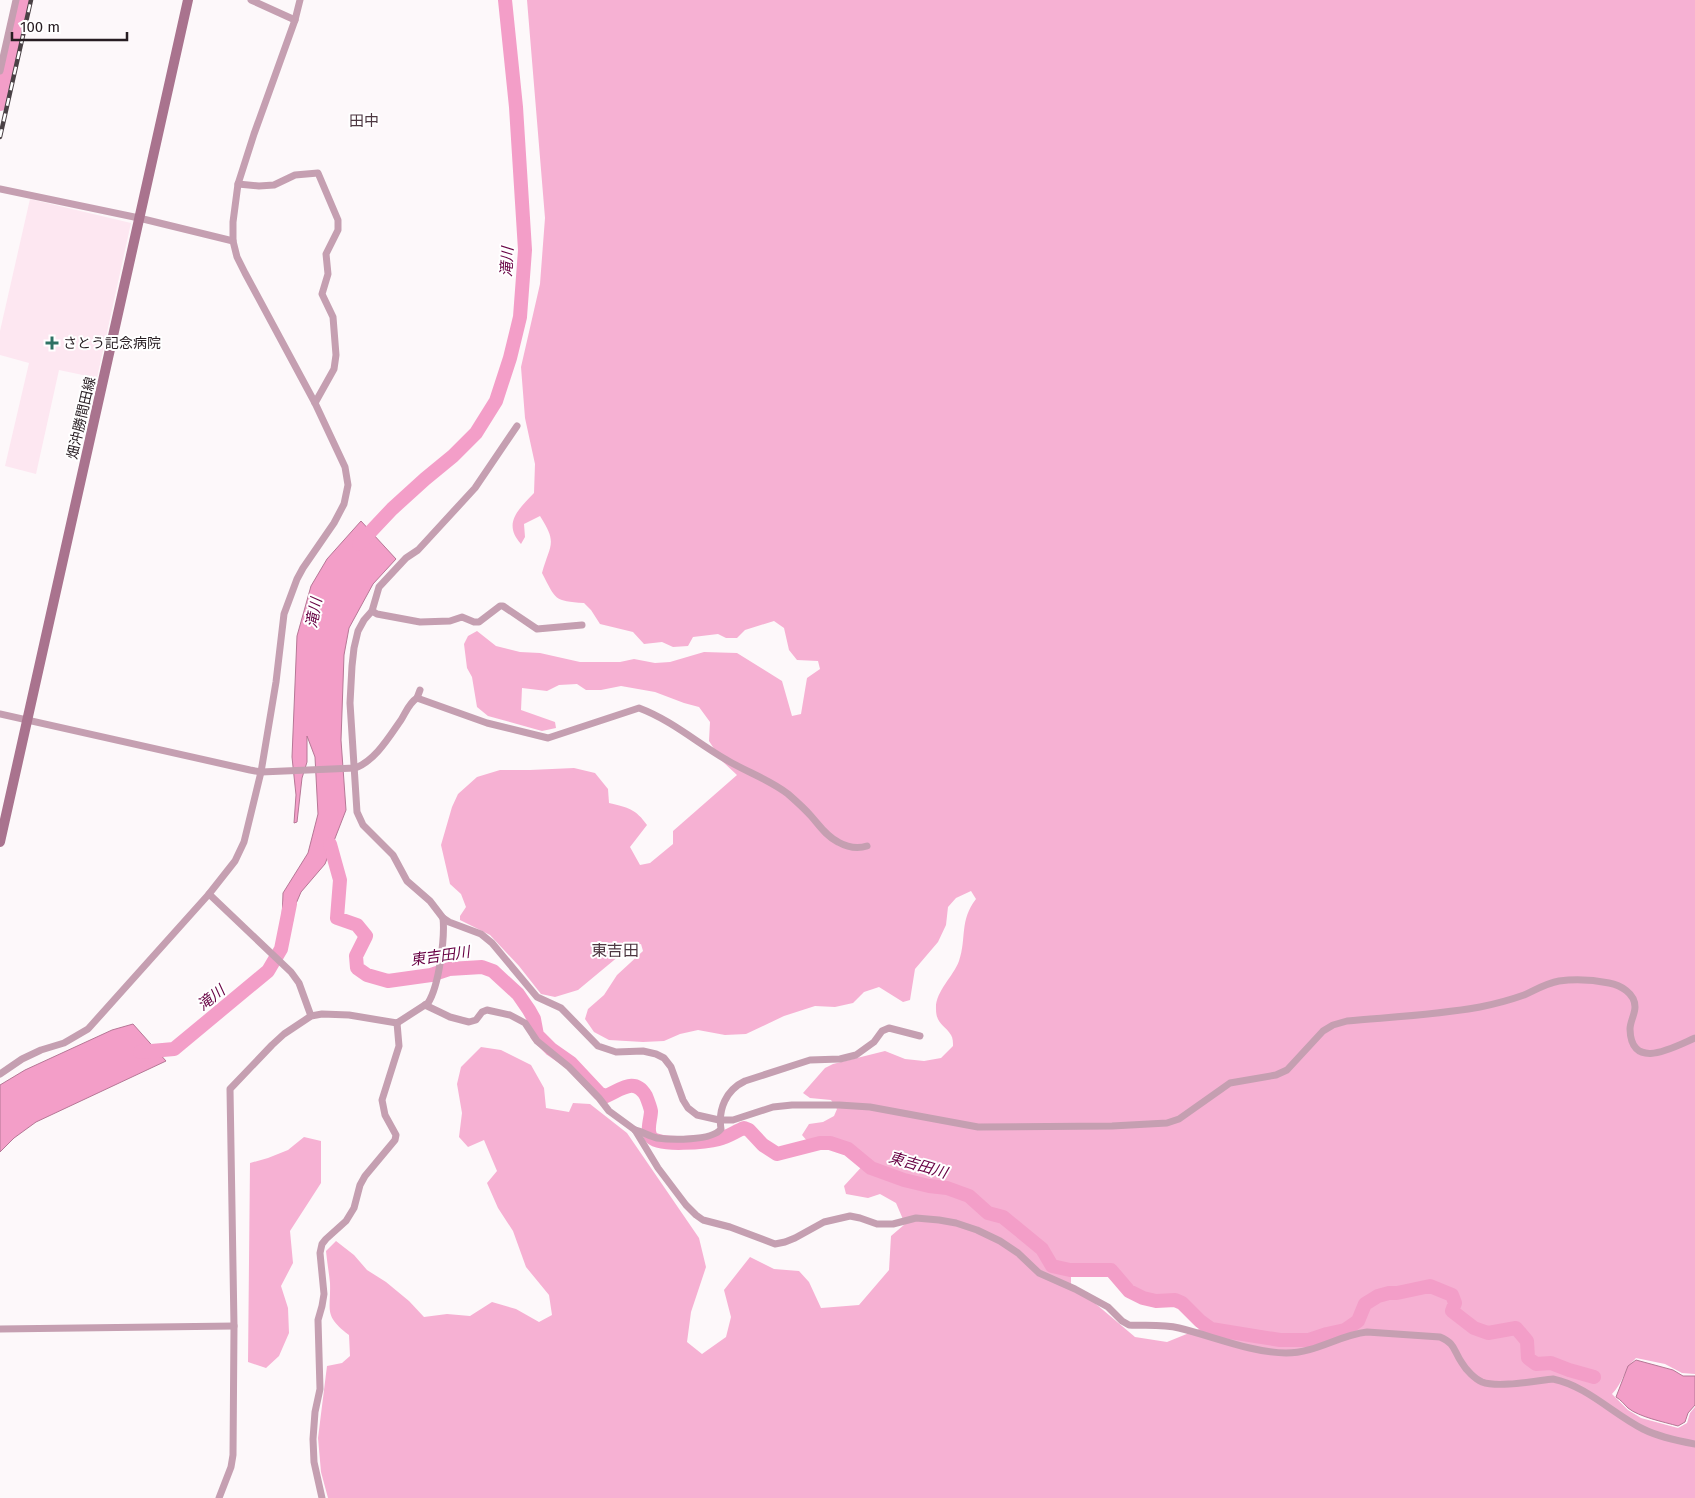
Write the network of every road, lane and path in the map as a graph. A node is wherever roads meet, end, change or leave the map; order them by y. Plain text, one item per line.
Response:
1 (16, 0) edge
2 (188, 0) edge
3 (251, 0) edge
4 (300, 0) edge
5 (295, 20) junction
6 (3, 45) edge
7 (0, 71) edge
8 (238, 184) junction
9 (0, 189) edge
10 (139, 218) junction
11 (233, 241) junction
12 (315, 403) junction
13 (517, 426) dead end
14 (372, 611) junction
15 (582, 625) dead end
16 (420, 690) dead end
17 (417, 698) junction
18 (0, 714) edge
19 (28, 720) junction
20 (354, 768) junction
21 (261, 772) junction
22 (0, 842) edge
23 (867, 846) dead end
24 (209, 894) junction
25 (443, 918) junction
26 (425, 1005) junction
27 (312, 1016) junction
28 (397, 1023) junction
29 (920, 1036) dead end
30 (1695, 1038) edge
31 (0, 1074) edge
32 (719, 1120) junction
33 (635, 1130) junction
34 (234, 1326) junction
35 (0, 1329) edge
36 (1695, 1444) edge
37 (219, 1498) edge
38 (322, 1498) edge

1 - 6 street
2 - 10 main road, 畑沖勝間田線
3 - 5 street
4 - 5 street
5 - 8 street
6 - 7 street
8 - 11 street
8 - 12 street
9 - 10 street
10 - 11 street
10 - 19 main road, 畑沖勝間田線
11 - 12 street
12 - 21 street
13 - 14 street
14 - 15 street
14 - 20 street
16 - 17 street
17 - 20 street
17 - 23 street
18 - 19 street
19 - 21 street
19 - 22 main road, 畑沖勝間田線
20 - 21 street
20 - 25 street
21 - 24 street
24 - 27 street
24 - 31 street
25 - 26 street
25 - 32 street
26 - 28 street
26 - 33 street
27 - 28 street
27 - 34 street
28 - 38 street
29 - 32 street
30 - 32 street
32 - 33 street
33 - 36 street
34 - 35 street
34 - 37 street

